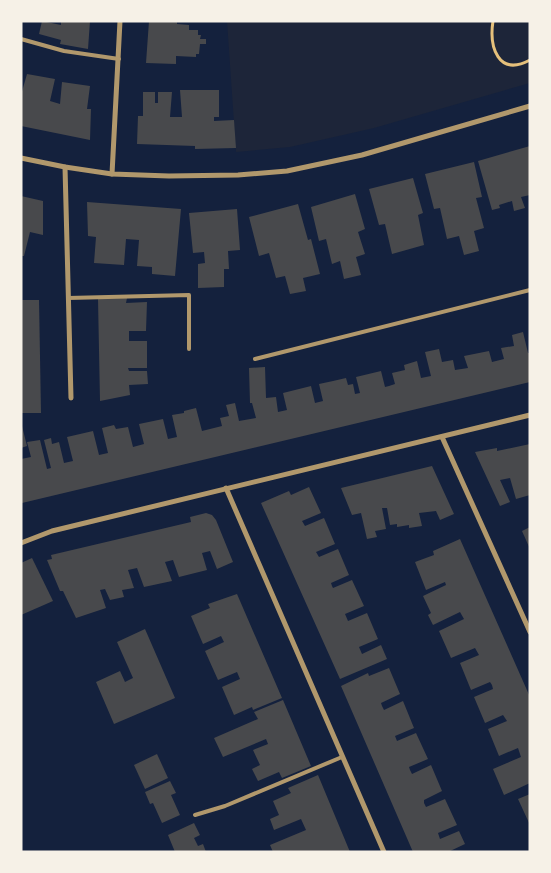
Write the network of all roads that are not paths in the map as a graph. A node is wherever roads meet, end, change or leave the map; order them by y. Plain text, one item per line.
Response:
1 (120, 21) edge
2 (21, 39) edge
3 (119, 59) junction
4 (530, 106) edge
5 (21, 158) edge
6 (66, 167) junction
7 (112, 174) junction
8 (530, 290) edge
9 (68, 298) junction
10 (189, 349) dead end
11 (255, 359) dead end
12 (71, 398) dead end
13 (530, 415) edge
14 (442, 436) junction
15 (226, 488) junction
16 (21, 543) edge
17 (530, 632) edge
18 (342, 757) junction
19 (195, 815) dead end
20 (384, 852) edge

1 - 3 street
2 - 3 lane
3 - 7 street
4 - 7 street
5 - 6 street
6 - 7 street
6 - 9 street
8 - 11 lane
9 - 10 lane
9 - 12 street
13 - 14 street
14 - 15 street
14 - 17 street
15 - 16 street
15 - 18 street
18 - 19 lane
18 - 20 street

